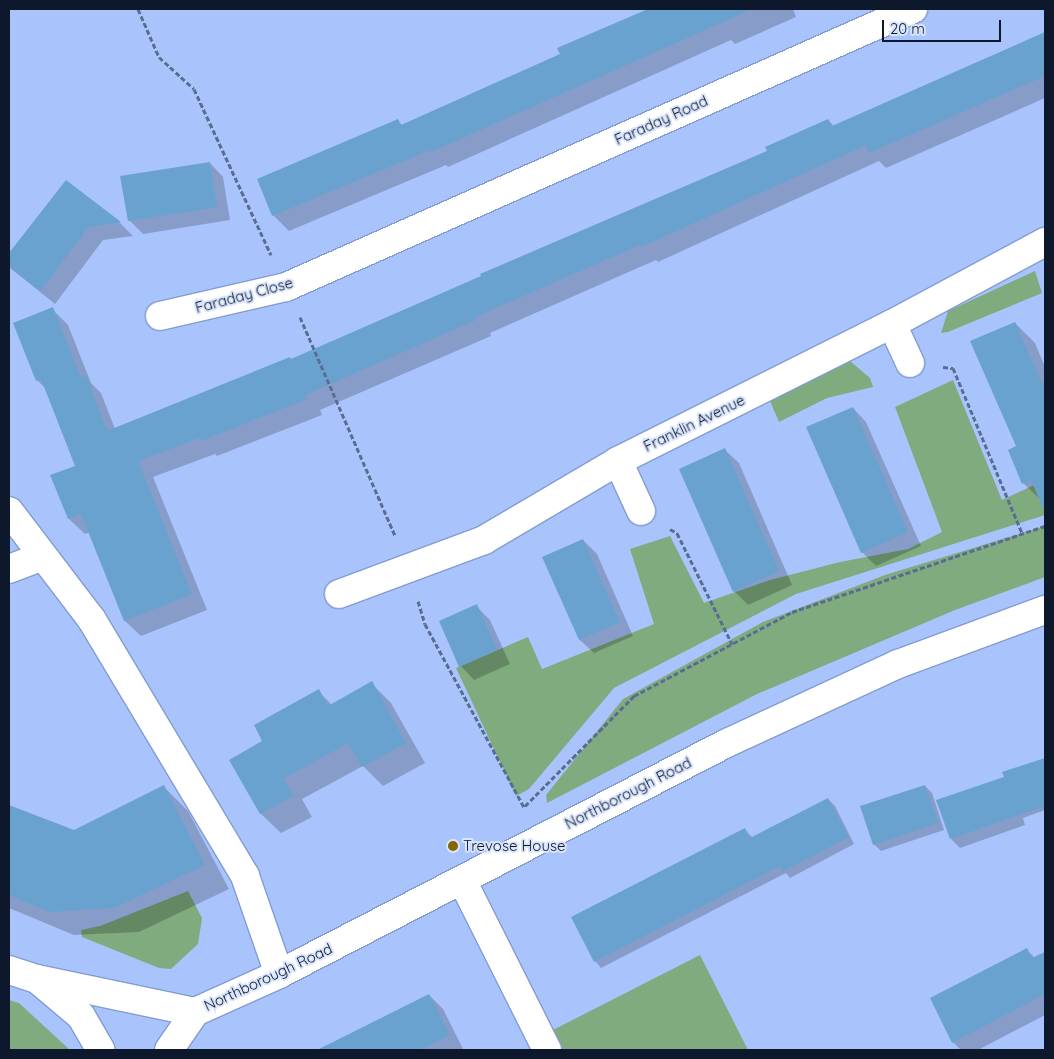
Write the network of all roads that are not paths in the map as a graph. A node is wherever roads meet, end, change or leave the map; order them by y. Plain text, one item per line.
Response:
1 (913, 9) edge
2 (409, 232) joint
3 (1045, 242) edge
4 (160, 316) dead end
5 (892, 324) junction
6 (910, 363) road end
7 (618, 461) junction
8 (9, 511) edge
9 (641, 512) road end
10 (41, 557) junction
11 (9, 569) edge
12 (339, 594) dead end
13 (1045, 610) edge
14 (462, 880) junction
15 (9, 970) edge
16 (279, 974) junction
17 (37, 979) junction
18 (195, 1012) junction
19 (101, 1050) edge
20 (169, 1050) edge
21 (547, 1050) edge

1 - 2 street, Faraday Road
2 - 4 street, Faraday Close
3 - 5 street, Franklin Avenue
5 - 6 street
5 - 7 street, Franklin Avenue
7 - 9 street
7 - 12 street, Franklin Avenue
8 - 10 street
10 - 11 street
10 - 16 street
13 - 14 street, Northborough Road
14 - 16 street, Northborough Road
14 - 21 street
15 - 17 street, Northborough Road
16 - 18 street, Northborough Road
17 - 18 street, Northborough Road
17 - 19 street
18 - 20 street, Northborough Road

